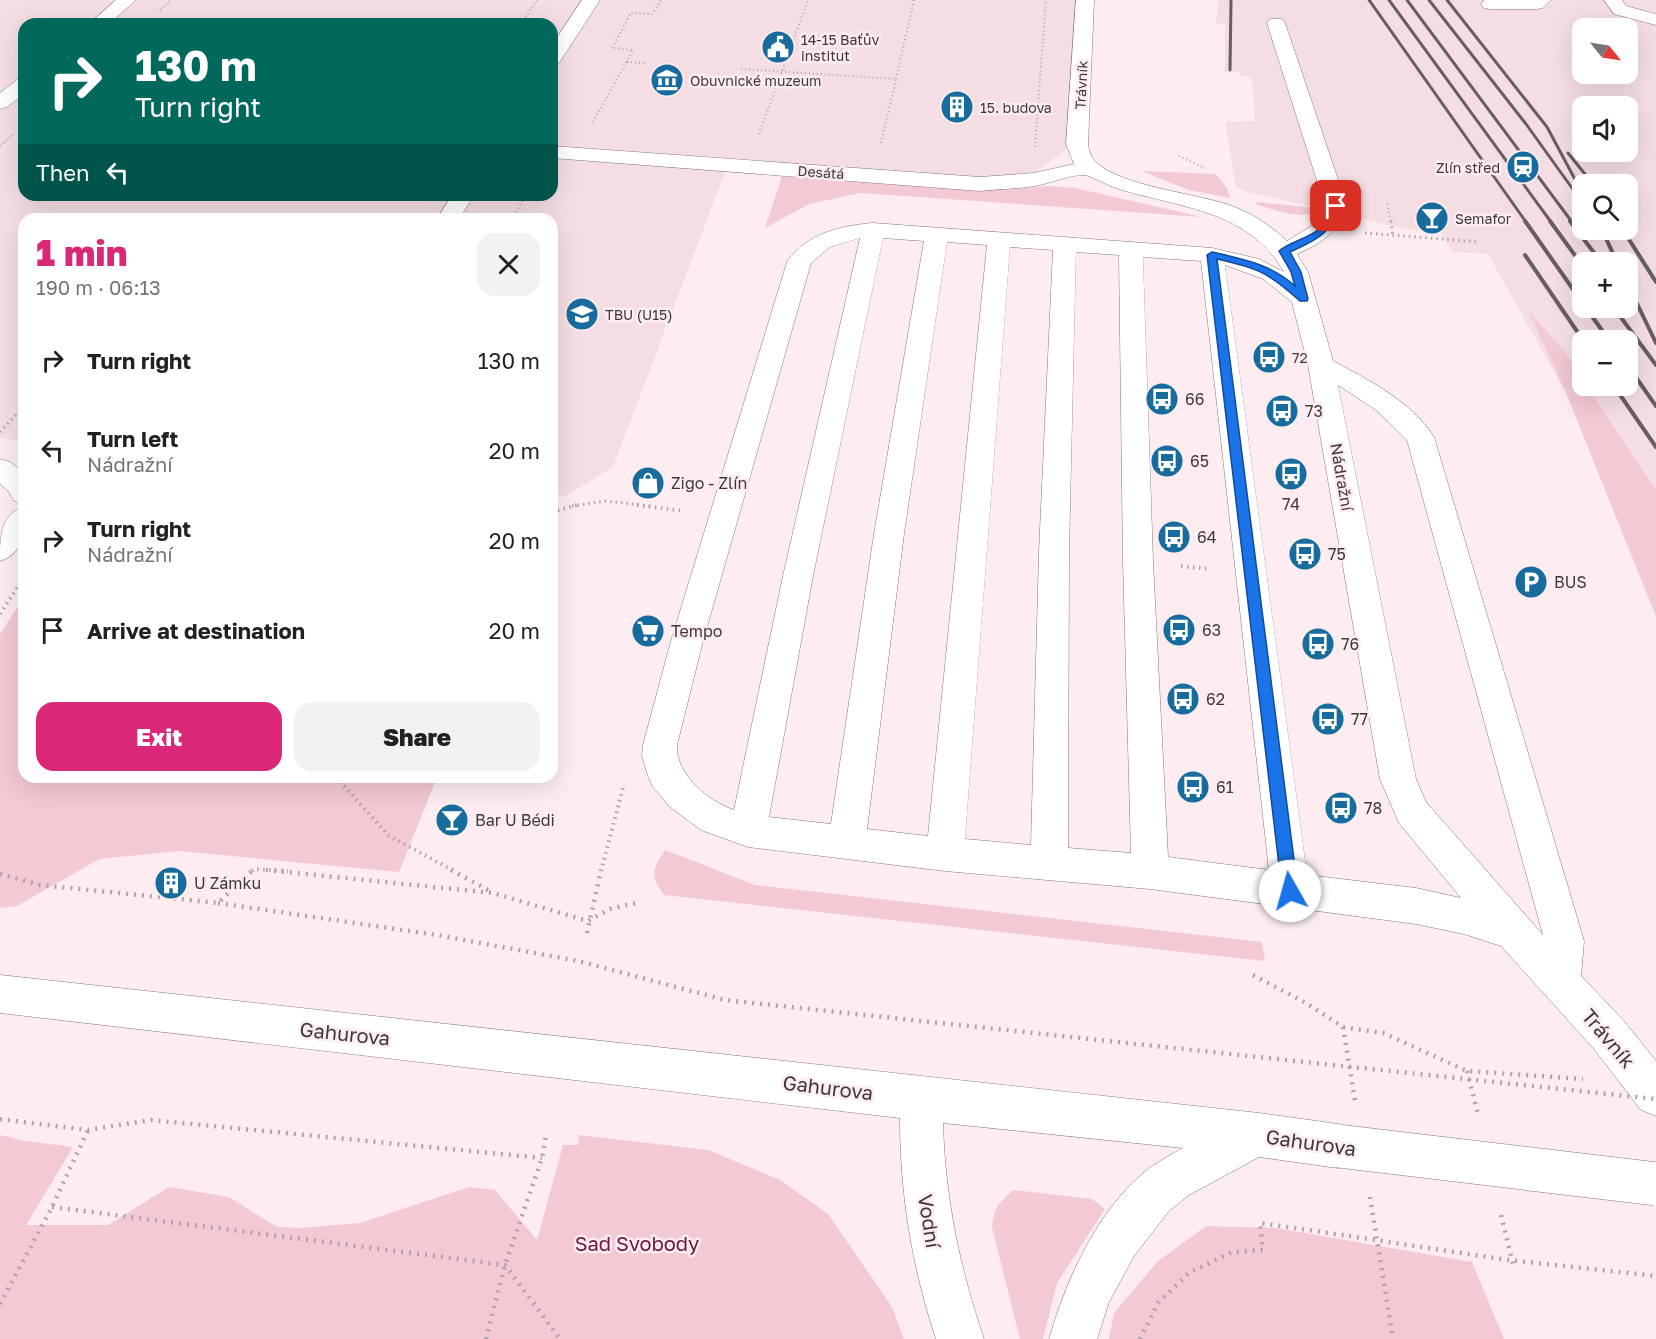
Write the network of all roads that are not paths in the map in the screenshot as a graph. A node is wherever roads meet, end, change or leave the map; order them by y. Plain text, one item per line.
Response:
1 (121, 0) edge
2 (127, 0) edge
3 (591, 0) edge
4 (1085, 0) edge
5 (1542, 0) edge
6 (1613, 0) edge
7 (1490, 4) dead end
8 (105, 18) edge
9 (1656, 20) edge
10 (1276, 22) dead end
11 (558, 50) edge
12 (18, 92) edge
13 (5, 110) edge
14 (558, 152) edge
15 (1089, 167) junction
16 (873, 230) junction
17 (937, 234) junction
18 (999, 239) junction
19 (1065, 243) junction
20 (1131, 249) junction
21 (1284, 251) junction
22 (1212, 255) junction
23 (1303, 299) junction
24 (1321, 365) junction
25 (0, 469) edge
26 (18, 484) edge
27 (18, 525) edge
28 (0, 550) edge
29 (748, 831) junction
30 (848, 843) junction
31 (945, 854) junction
32 (1049, 863) junction
33 (1150, 872) junction
34 (1290, 891) junction
35 (1514, 932) junction
36 (1561, 983) junction
37 (0, 994) edge
38 (1656, 1097) edge
39 (921, 1099) junction
40 (1258, 1135) junction
41 (1656, 1184) edge
42 (960, 1339) edge
43 (1073, 1339) edge

1 - 2 street
2 - 8 street
3 - 11 street
4 - 15 street, Trávník
5 - 7 street
6 - 9 street
10 - 21 street
12 - 13 street
14 - 15 street, Desátá
15 - 21 street, Nádražní
16 - 17 street, Nádražní
16 - 29 street
16 - 29 street, Nádražní
17 - 18 street, Nádražní
17 - 30 street
18 - 19 street, Nádražní
18 - 31 street
19 - 20 street, Nádražní
19 - 32 street
20 - 22 street, Nádražní
20 - 33 street
21 - 23 street, Nádražní
22 - 23 street, Nádražní
22 - 34 street
23 - 24 street, Nádražní
24 - 35 street, Nádražní
24 - 36 street
25 - 26 street
27 - 28 street
29 - 30 street, Nádražní
30 - 31 street, Nádražní
31 - 32 street, Nádražní
32 - 33 street, Nádražní
33 - 34 street, Nádražní
34 - 35 street, Nádražní
35 - 36 street, Nádražní
36 - 38 street, Trávník
37 - 39 street, Gahurova
39 - 40 street, Gahurova
39 - 42 street, Vodní
40 - 41 street, Gahurova, bridge
40 - 43 street

